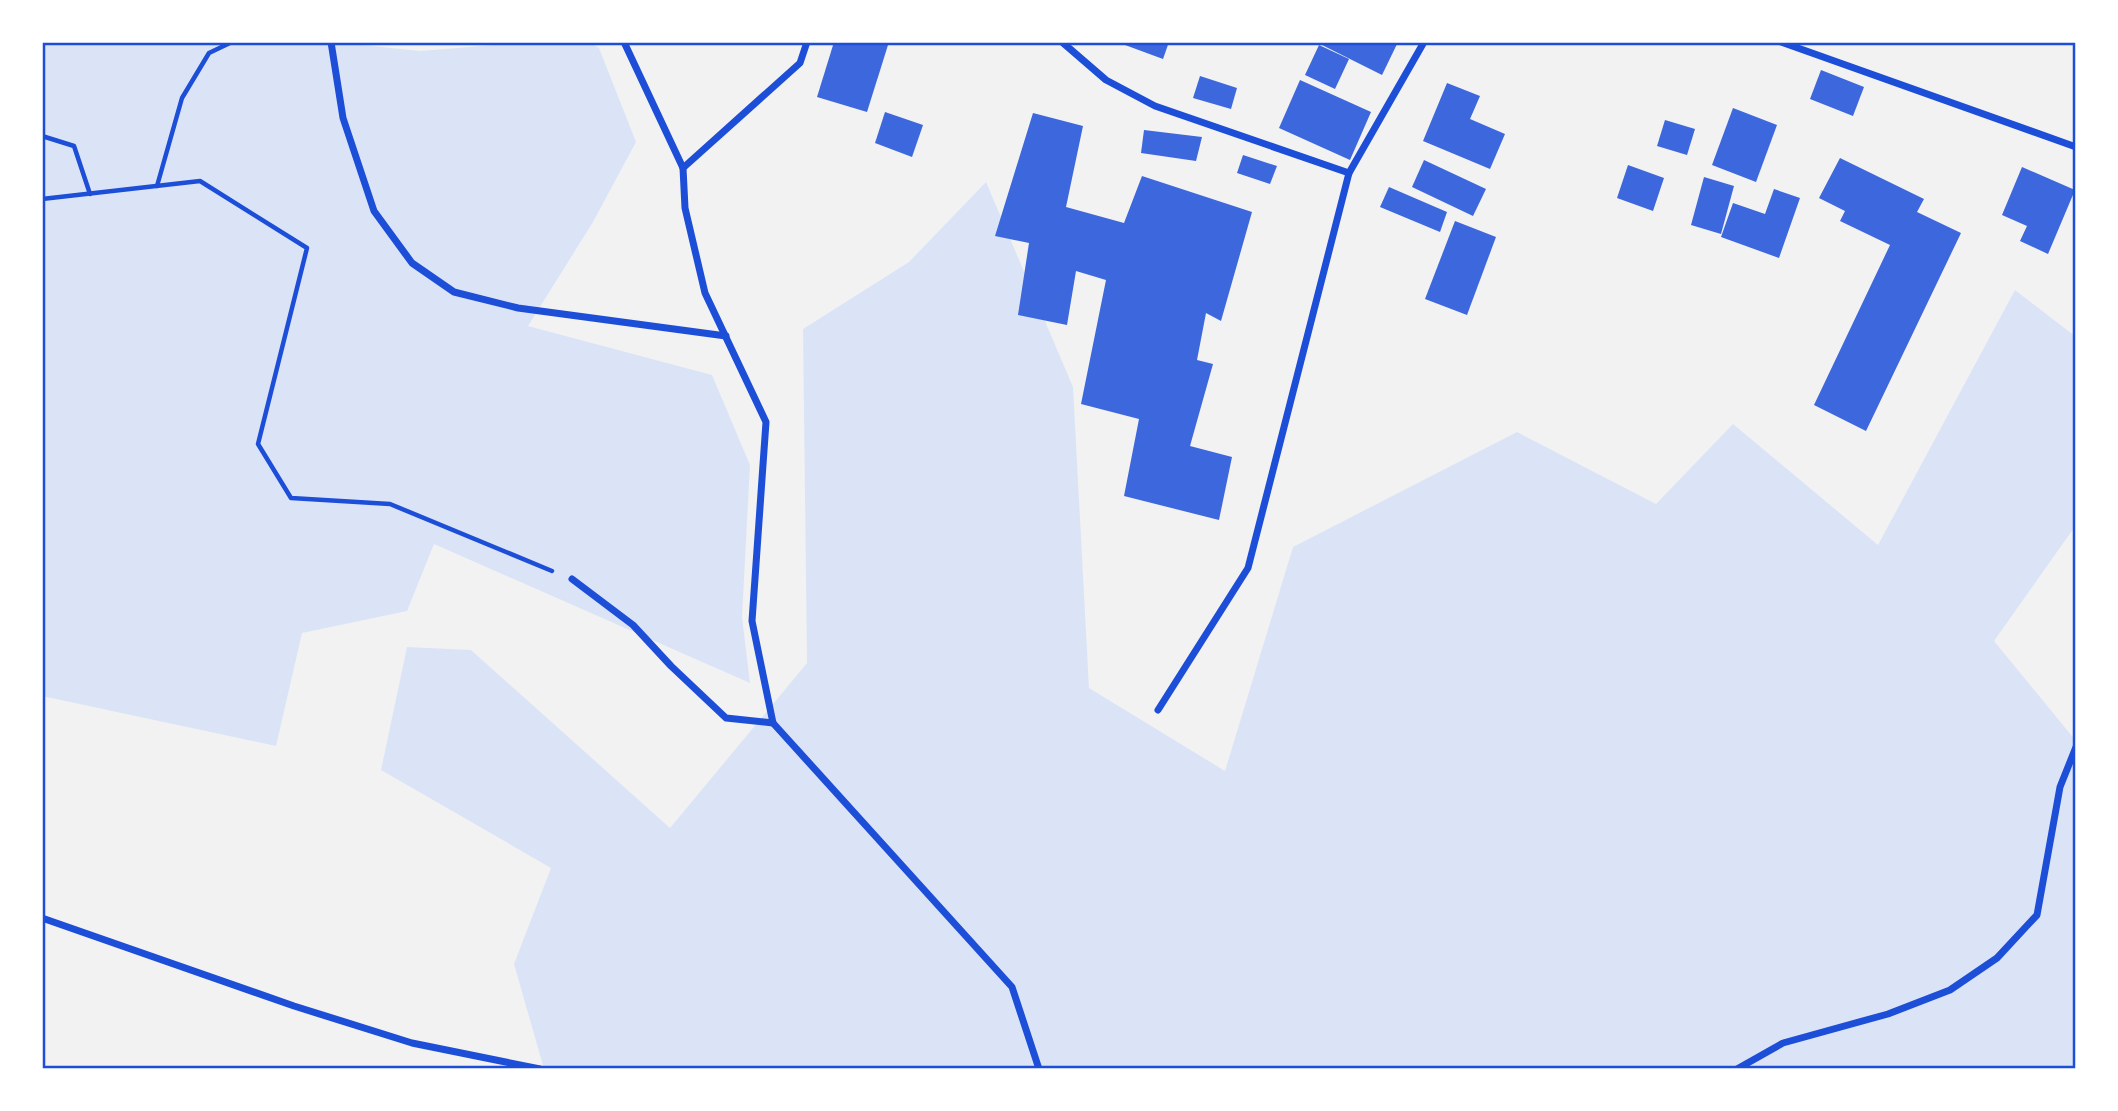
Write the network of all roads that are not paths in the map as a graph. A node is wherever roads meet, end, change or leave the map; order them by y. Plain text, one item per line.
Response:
1 (331, 42) edge
2 (624, 42) edge
3 (807, 42) edge
4 (1062, 42) edge
5 (1424, 42) edge
6 (1781, 42) edge
7 (2076, 147) edge
8 (682, 168) junction
9 (1349, 173) junction
10 (726, 336) junction
11 (572, 579) road end
12 (1158, 710) dead end
13 (773, 723) junction
14 (2076, 747) edge
15 (42, 918) edge
16 (540, 1069) edge
17 (1039, 1069) edge
18 (1737, 1069) edge

1 - 10 street
2 - 8 street
3 - 8 street
4 - 9 street
5 - 9 street
6 - 7 street
8 - 10 street
9 - 12 street
10 - 13 street
11 - 13 street
13 - 17 street
14 - 18 street
15 - 16 street

